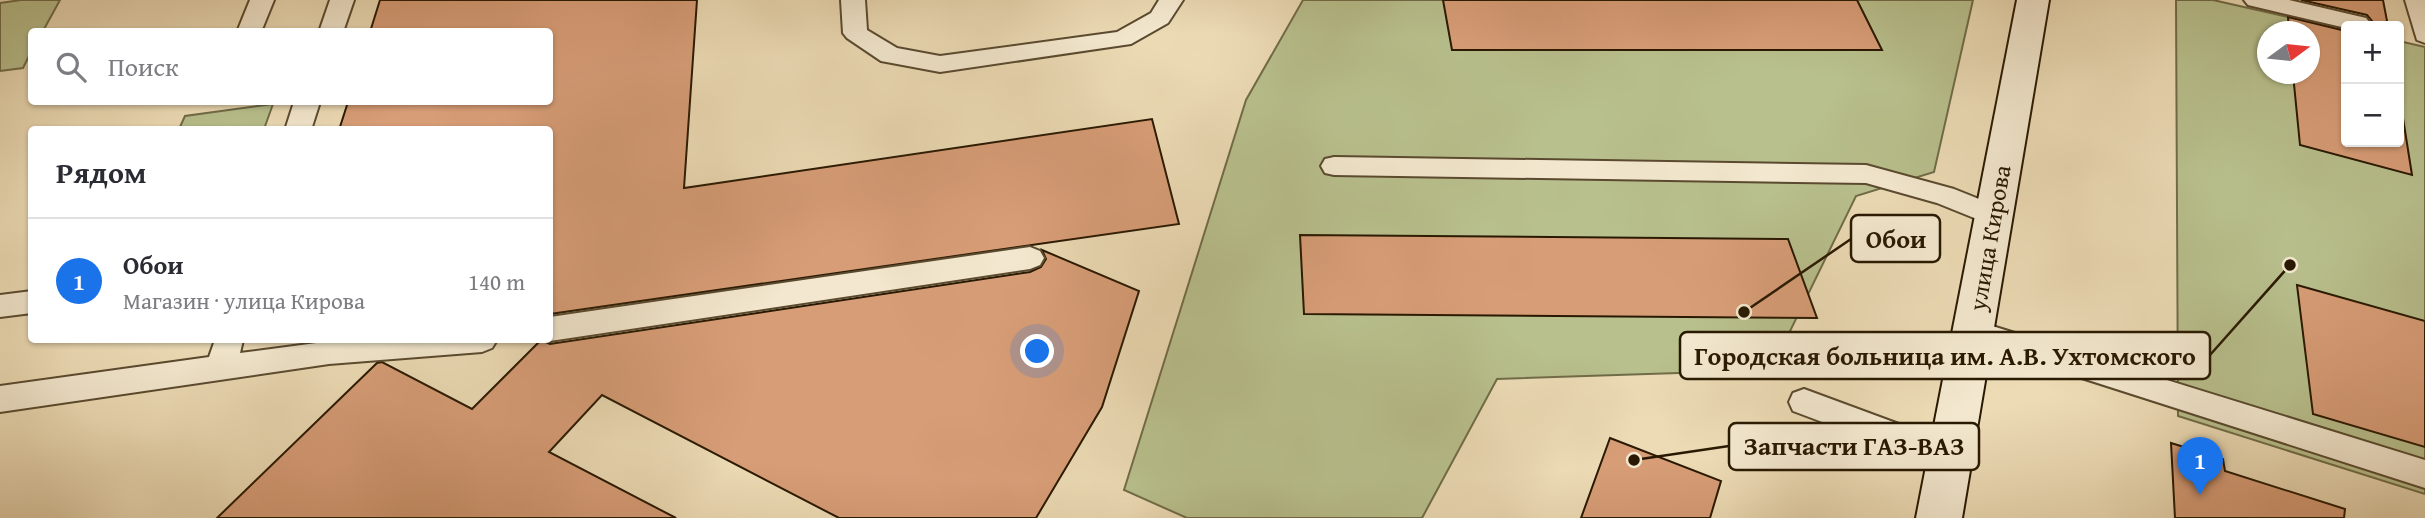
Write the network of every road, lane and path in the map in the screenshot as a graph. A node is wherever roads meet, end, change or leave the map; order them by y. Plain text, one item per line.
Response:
1 (262, 0) edge
2 (342, 0) edge
3 (853, 0) edge
4 (1171, 0) edge
5 (2034, 0) edge
6 (2256, 0) edge
7 (2417, 0) edge
8 (2349, 21) edge
9 (251, 28) edge
10 (332, 28) edge
11 (2404, 33) edge
12 (2425, 37) edge
13 (306, 105) edge
14 (299, 126) edge
15 (1334, 166) dead end
16 (1994, 216) junction
17 (1030, 258) dead end
18 (28, 302) edge
19 (0, 306) edge
20 (553, 330) edge
21 (1973, 332) junction
22 (459, 343) edge
23 (224, 354) edge
24 (0, 399) edge
25 (1804, 402) dead end
26 (1950, 457) junction
27 (2425, 474) edge
28 (1939, 518) edge

1 - 9 lane
2 - 10 lane
3 - 4 lane
5 - 16 main road, улица Кирова
6 - 8 lane
7 - 12 lane
11 - 12 lane
13 - 14 lane
15 - 16 lane
16 - 21 main road, улица Кирова
17 - 20 lane
18 - 19 lane
21 - 26 main road, улица Кирова
21 - 27 lane
22 - 23 lane
23 - 24 lane
25 - 26 lane
26 - 28 main road, улица Кирова

